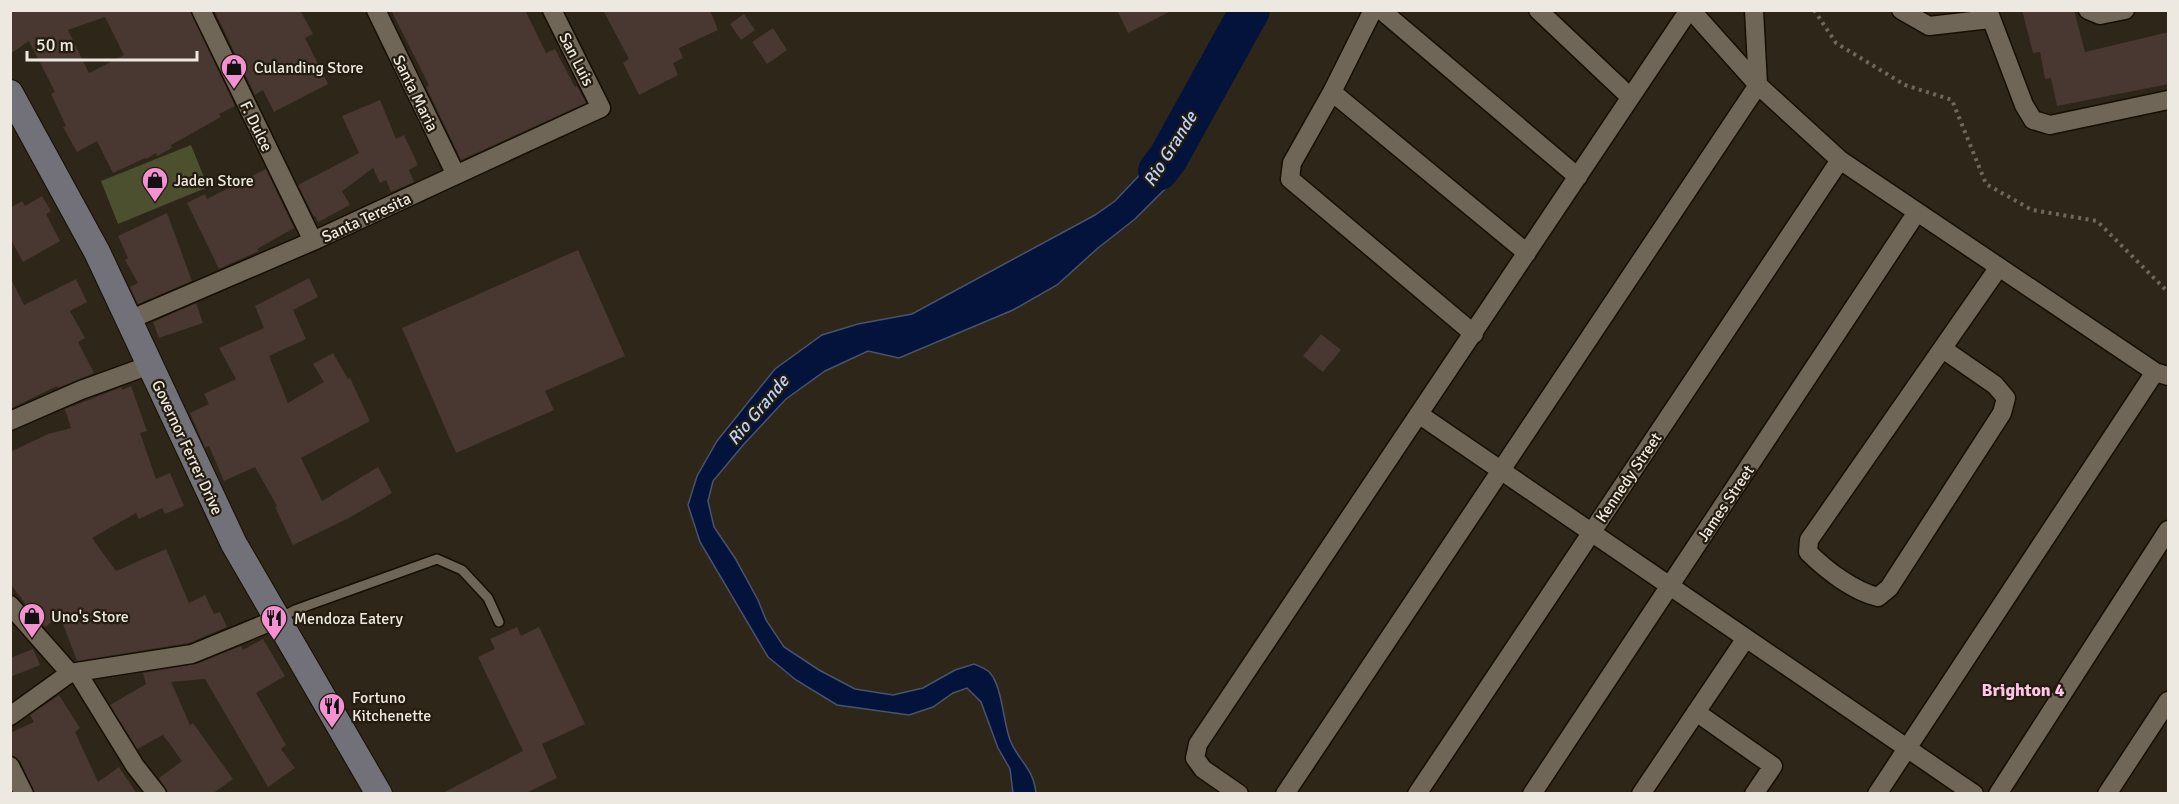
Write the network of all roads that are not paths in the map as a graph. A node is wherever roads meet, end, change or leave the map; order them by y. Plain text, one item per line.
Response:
1 (201, 10) edge
2 (376, 10) edge
3 (552, 10) edge
4 (1373, 10) edge
5 (1381, 10) edge
6 (1538, 10) edge
7 (1690, 10) edge
8 (1754, 10) edge
9 (1901, 10) edge
10 (2088, 10) edge
11 (2125, 10) edge
12 (1989, 15) edge
13 (1758, 85) junction
14 (1332, 92) junction
15 (10, 93) edge
16 (1630, 97) junction
17 (2169, 100) edge
18 (601, 108) joint
19 (1840, 160) junction
20 (456, 176) junction
21 (1578, 177) junction
22 (1917, 212) junction
23 (314, 241) junction
24 (1527, 253) junction
25 (1999, 267) junction
26 (129, 320) junction
27 (1474, 334) junction
28 (1943, 349) junction
29 (150, 365) junction
30 (2162, 374) edge
31 (1420, 415) junction
32 (10, 421) edge
33 (1501, 470) junction
34 (2169, 530) edge
35 (1591, 532) junction
36 (1670, 586) junction
37 (10, 605) edge
38 (277, 619) junction
39 (499, 622) dead end
40 (1746, 638) junction
41 (74, 673) junction
42 (2169, 701) edge
43 (1696, 712) junction
44 (10, 716) edge
45 (1907, 748) junction
46 (10, 766) edge
47 (24, 794) edge
48 (157, 794) edge
49 (379, 794) edge
50 (1239, 794) edge
51 (1285, 794) edge
52 (1417, 794) edge
53 (1532, 794) edge
54 (1641, 794) edge
55 (1754, 794) edge
56 (1877, 794) edge
57 (1974, 794) edge
58 (1998, 794) edge
59 (2107, 794) edge

1 - 23 street, F. Dulce
2 - 20 street, Santa Maria
3 - 18 street, San Luis
4 - 14 street
5 - 21 street
6 - 16 street
7 - 13 street
7 - 16 street
8 - 13 street
9 - 12 street
10 - 11 street
12 - 17 street
13 - 19 street
13 - 33 street
14 - 24 street
14 - 27 street
15 - 26 main road, Governor Ferrer Drive
16 - 21 street
18 - 20 street, Santa Teresita
19 - 22 street
19 - 35 street, Kennedy Street
20 - 23 street, Santa Teresita
21 - 24 street
22 - 25 street
22 - 36 street, James Street
23 - 26 street, Santa Teresita
24 - 27 street
25 - 28 street
25 - 30 street
26 - 29 main road, Governor Ferrer Drive
27 - 31 street
28 - 28 street
29 - 32 street
29 - 38 main road, Governor Ferrer Drive
30 - 45 street
31 - 33 street
31 - 50 street
33 - 35 street
33 - 51 street
34 - 58 street
35 - 36 street
35 - 52 street, Kennedy Street
36 - 40 street
36 - 53 street, James Street
37 - 41 street
38 - 39 lane
38 - 41 street
38 - 49 main road, Governor Ferrer Drive
40 - 43 street
40 - 45 street
41 - 44 street
41 - 48 street
42 - 59 street
43 - 54 street
43 - 55 street
45 - 56 street
45 - 57 street
46 - 47 street

